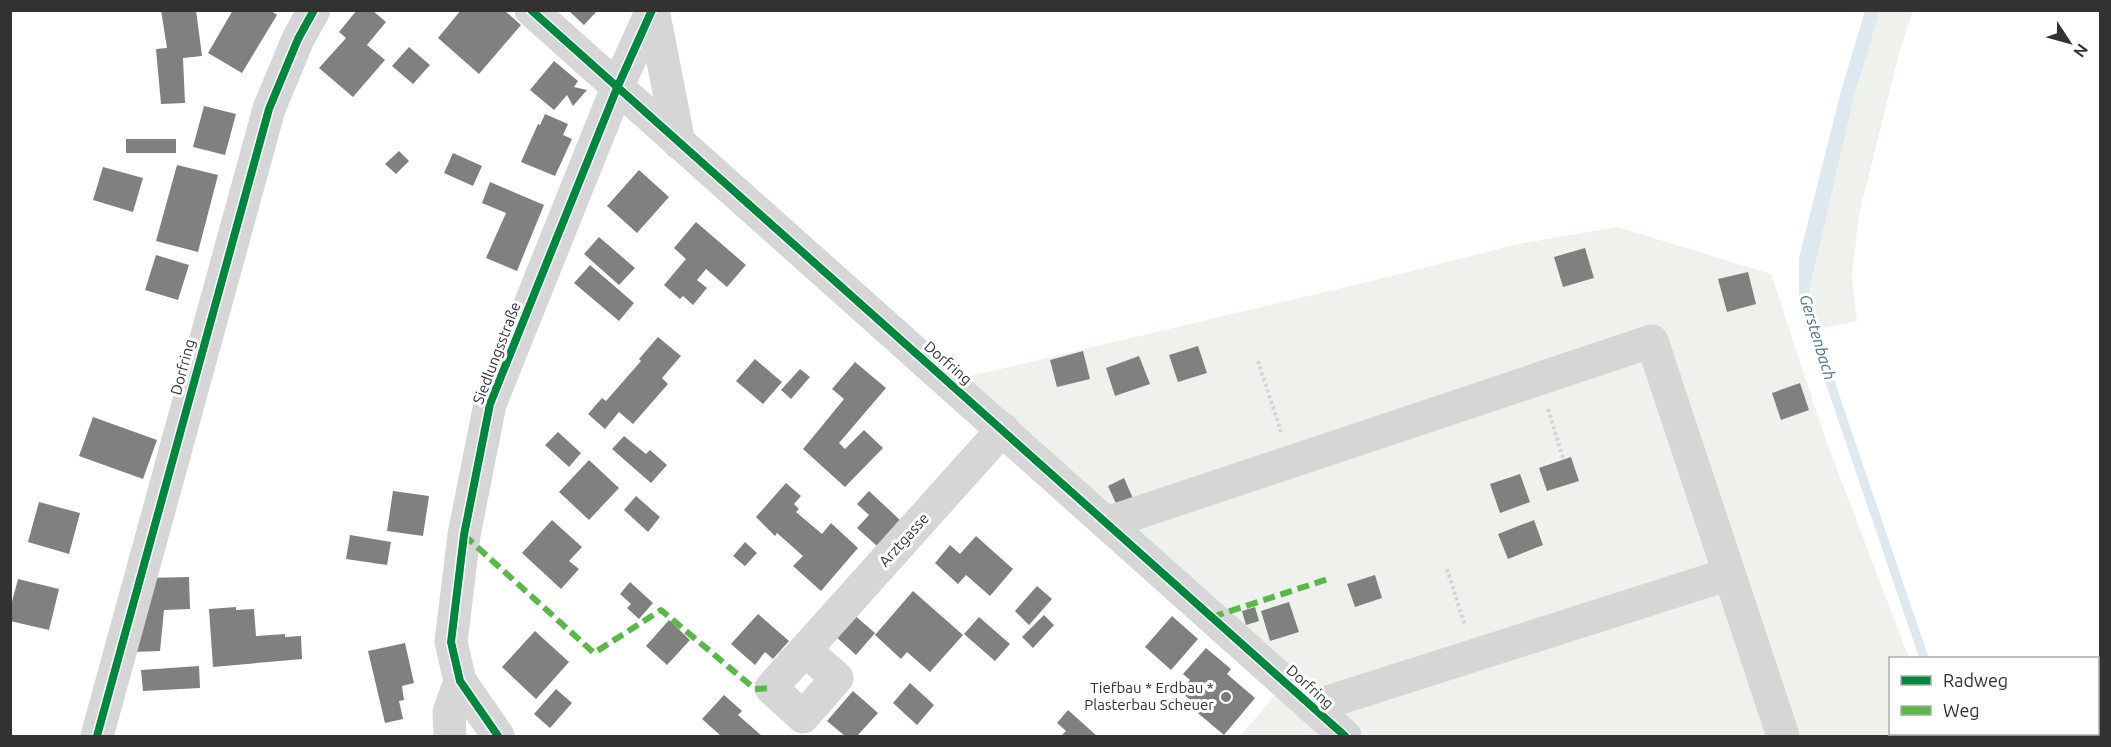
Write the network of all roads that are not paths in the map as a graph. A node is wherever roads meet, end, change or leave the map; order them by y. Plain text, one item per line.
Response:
1 (314, 10) edge
2 (531, 10) edge
3 (652, 10) edge
4 (617, 88) junction
5 (679, 143) junction
6 (1003, 429) junction
7 (1107, 523) junction
8 (1730, 574) junction
9 (805, 650) dead end
10 (460, 681) junction
11 (1312, 707) junction
12 (97, 736) edge
13 (450, 736) edge
14 (498, 736) edge
15 (1345, 736) edge
16 (1783, 736) edge

1 - 12 street, Dorfring
2 - 4 street, Dorfring
3 - 4 street, Siedlungsstraße
3 - 5 street
4 - 5 street, Dorfring
4 - 10 street, Siedlungsstraße
5 - 6 street, Dorfring
6 - 7 street, Dorfring
6 - 9 street, Arztgasse
7 - 8 street
7 - 11 street, Dorfring
8 - 11 street
8 - 16 street
10 - 13 street
10 - 14 street, Siedlungsstraße
11 - 15 street, Dorfring

